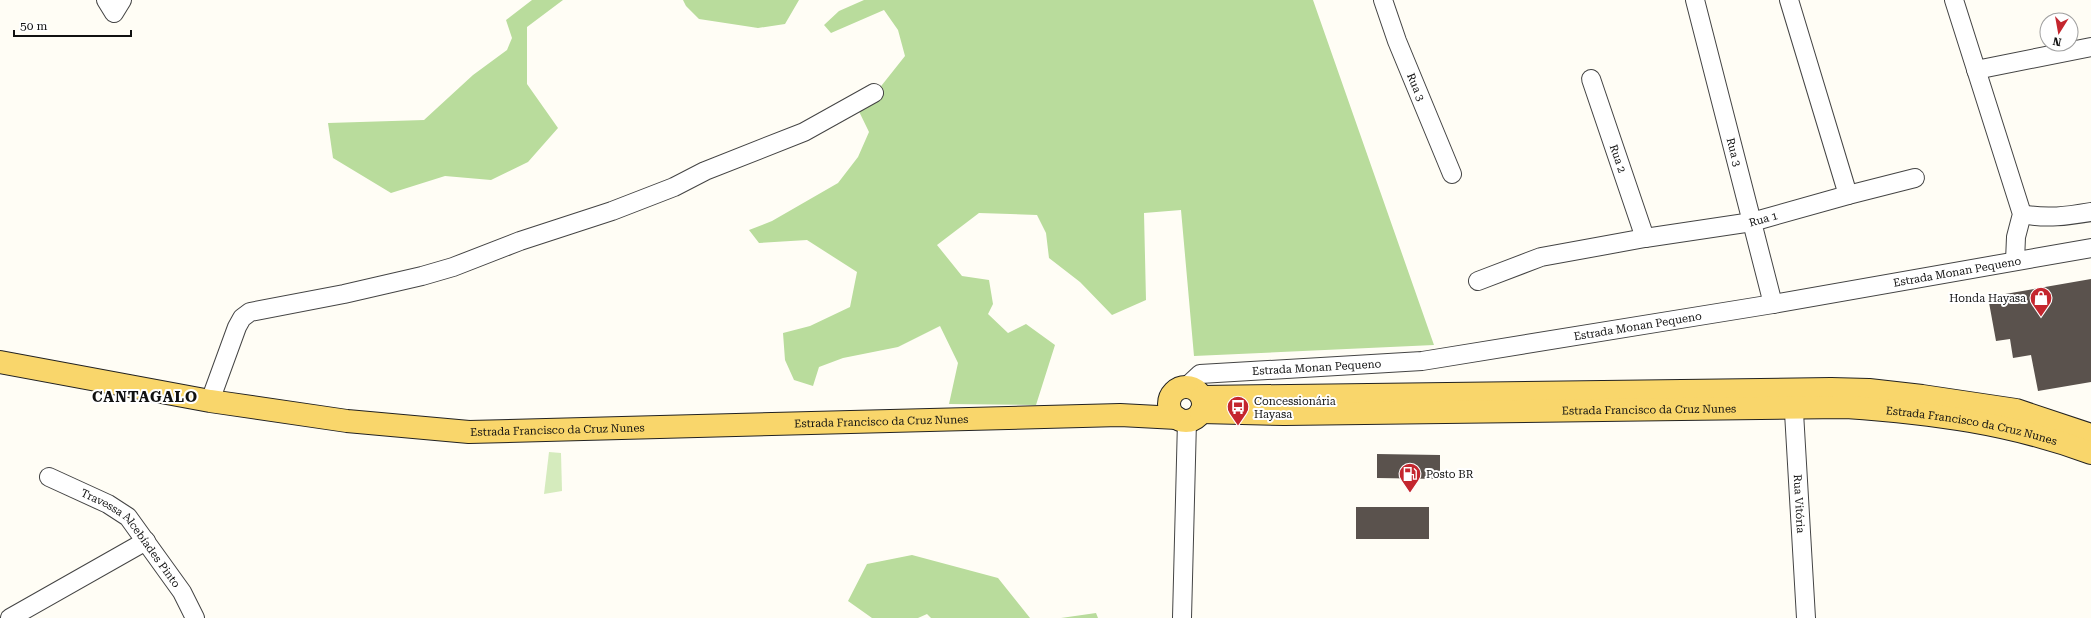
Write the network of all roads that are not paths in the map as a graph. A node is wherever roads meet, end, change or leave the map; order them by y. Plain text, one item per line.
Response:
1 (106, 0) edge
2 (122, 0) edge
3 (1383, 0) edge
4 (1695, 0) edge
5 (1789, 0) edge
6 (1955, 1) edge
7 (2091, 47) edge
8 (1976, 70) junction
9 (1591, 79) dead end
10 (874, 93) dead end
11 (1452, 174) dead end
12 (1915, 178) dead end
13 (1848, 195) junction
14 (2091, 212) edge
15 (2022, 214) junction
16 (1752, 222) junction
17 (1645, 238) junction
18 (2091, 248) edge
19 (2015, 261) junction
20 (1478, 281) dead end
21 (1773, 304) junction
22 (0, 362) edge
23 (1793, 399) junction
24 (210, 401) junction
25 (1187, 405) junction
26 (2091, 435) edge
27 (2091, 452) edge
28 (49, 477) dead end
29 (146, 540) junction
30 (10, 618) edge
31 (195, 618) edge
32 (1182, 618) edge
33 (1806, 618) edge

1 - 2 street
3 - 11 street, Rua 3
4 - 16 street, Rua 3
5 - 13 street
6 - 8 street
7 - 8 street
8 - 15 street
9 - 17 street, Rua 2
10 - 24 street
12 - 13 street, Rua 1
13 - 16 street, Rua 1
14 - 15 street
15 - 19 street
16 - 17 street, Rua 1
16 - 21 street, Rua 3
17 - 20 street, Rua 1
18 - 19 street, Estrada Monan Pequeno
19 - 21 street, Estrada Monan Pequeno
21 - 25 street, Estrada Monan Pequeno
22 - 24 main road, Estrada Francisco da Cruz Nunes
23 - 25 main road, Estrada Francisco da Cruz Nunes
23 - 26 main road, Estrada Francisco da Cruz Nunes
23 - 27 main road, Estrada Francisco da Cruz Nunes
23 - 33 street, Rua Vitória
24 - 25 main road, Estrada Francisco da Cruz Nunes
25 - 32 street
28 - 29 street, Travessa Alcebíades Pinto
29 - 30 street
29 - 31 street, Travessa Alcebíades Pinto

